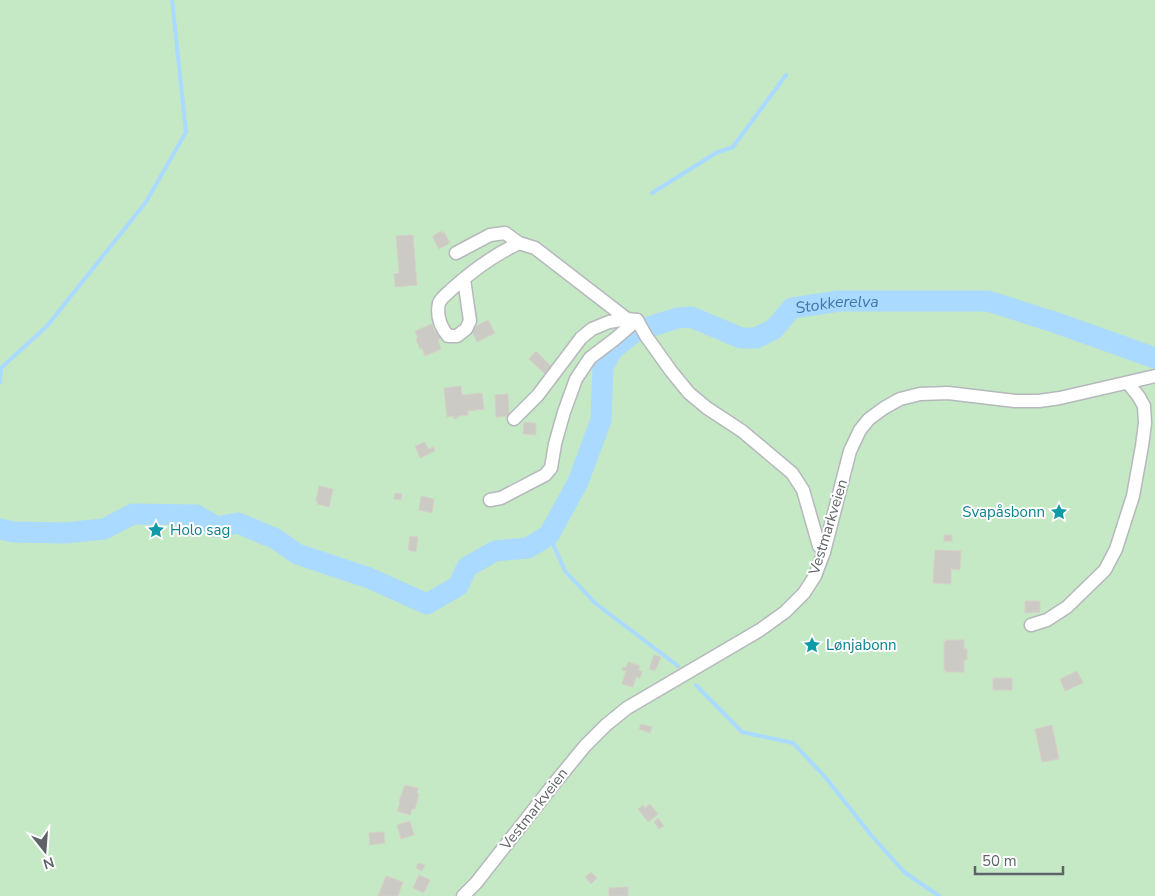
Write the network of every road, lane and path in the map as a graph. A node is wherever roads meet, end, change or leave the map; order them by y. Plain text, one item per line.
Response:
1 (519, 243) junction
2 (456, 253) dead end
3 (464, 279) dead end
4 (632, 319) junction
5 (1155, 376) edge
6 (1128, 383) junction
7 (514, 420) dead end
8 (490, 500) dead end
9 (824, 552) junction
10 (1031, 625) dead end
11 (463, 896) edge

1 - 2 street
1 - 3 street
1 - 4 street
4 - 7 street
4 - 8 street
4 - 9 street
5 - 6 street, Vestmarkveien
6 - 9 street, Vestmarkveien
6 - 10 street
9 - 11 street, Vestmarkveien

